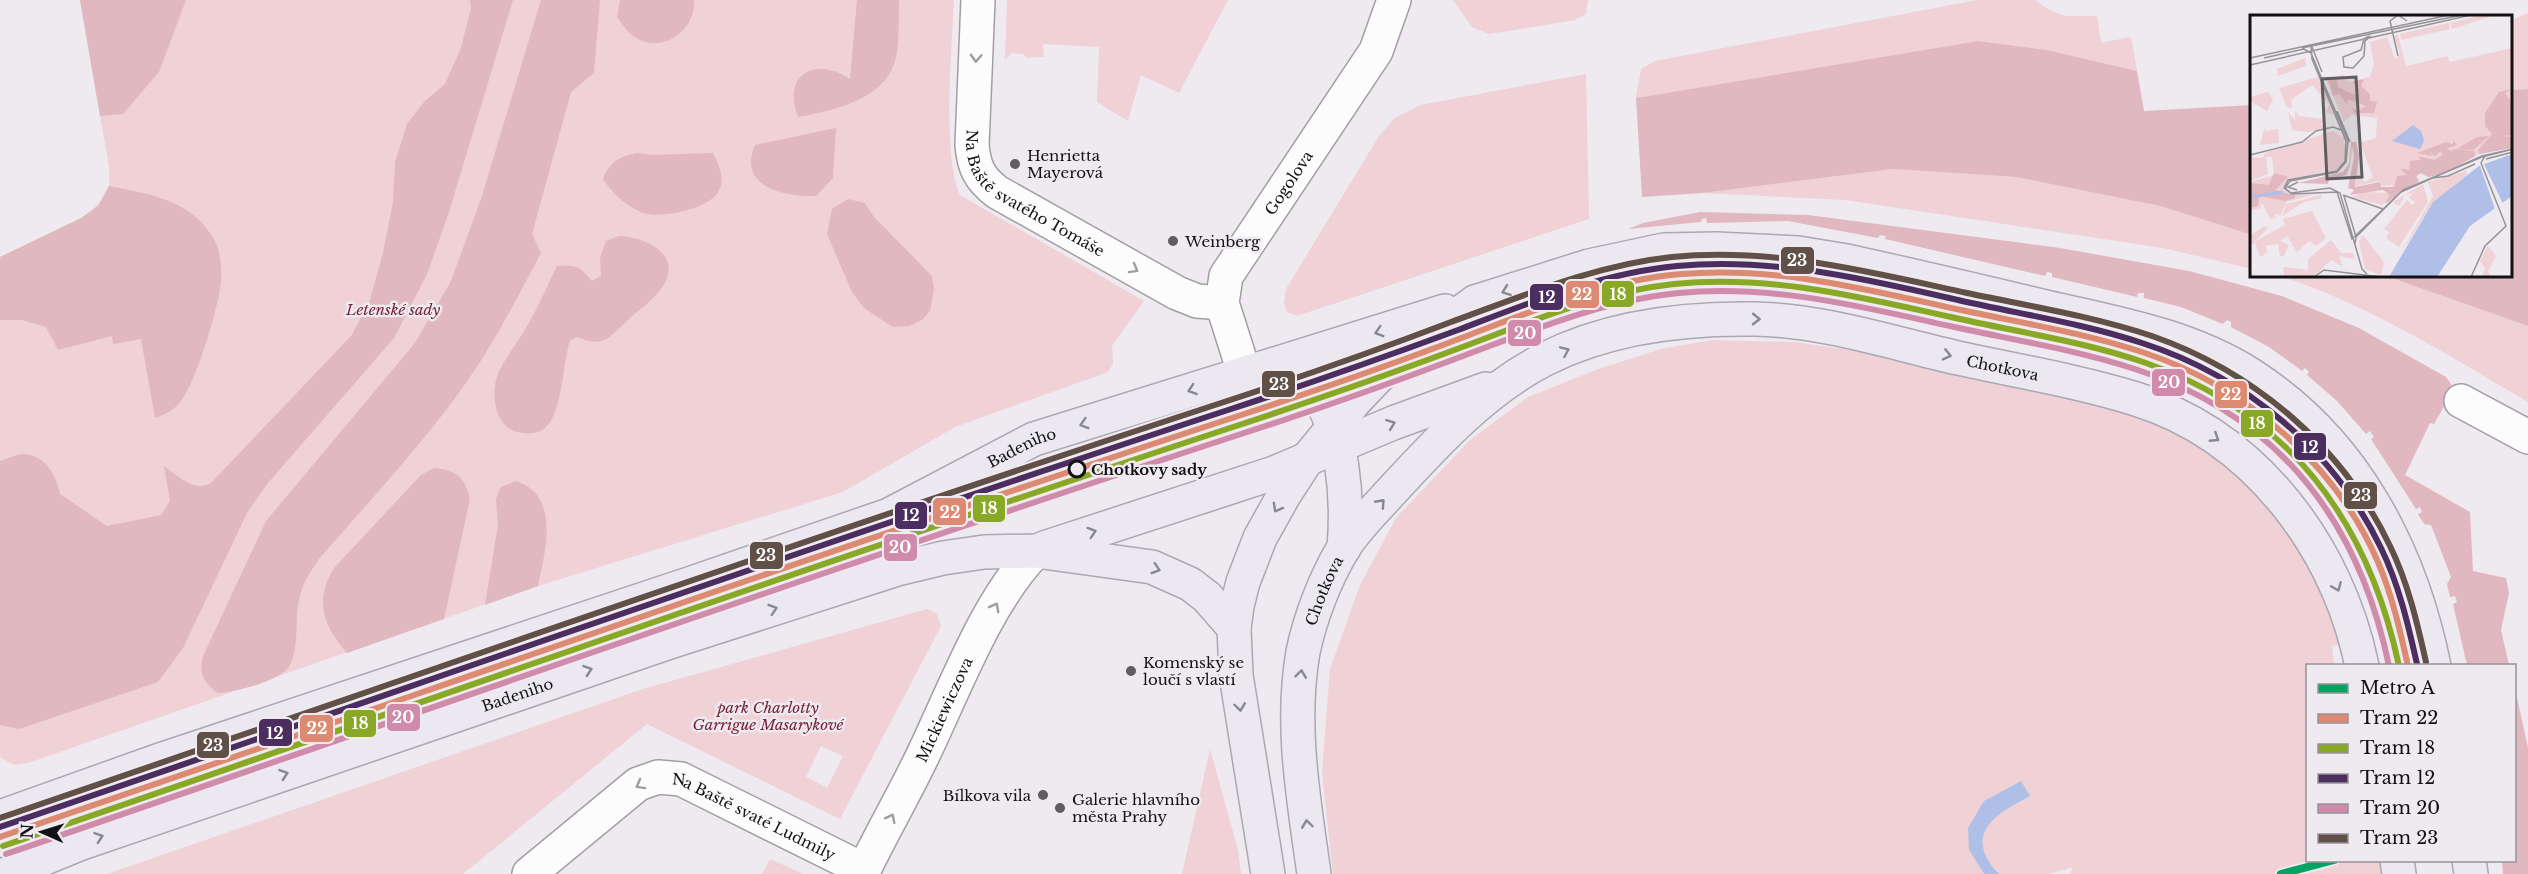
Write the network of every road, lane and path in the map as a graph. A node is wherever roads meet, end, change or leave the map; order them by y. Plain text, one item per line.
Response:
1 (978, 0) edge
2 (1394, 0) edge
3 (1475, 302) junction
4 (1222, 303) junction
5 (1277, 364) junction
6 (1244, 372) junction
7 (1514, 379) junction
8 (2461, 401) dead end
9 (2528, 437) edge
10 (1326, 444) junction
11 (1344, 548) junction
12 (1036, 551) junction
13 (1234, 628) junction
14 (2362, 664) edge
15 (2433, 664) edge
16 (0, 817) edge
17 (863, 872) edge
18 (6, 874) edge
19 (529, 874) edge
20 (1268, 874) edge
21 (1314, 874) edge

1 -> 4 street, Na Baště svatého Tomáše
2 - 4 street, Gogolova
3 -> 5 main road, Badeniho
3 - 10 main road
15 -> 3 main road
4 - 6 street, Gogolova
5 - 6 main road, Badeniho
5 - 10 main road
6 -> 16 main road, Badeniho
10 -> 7 main road, Chotkova
11 -> 7 main road, Chotkova
7 -> 14 main road, Chotkova
8 - 9 street
10 - 11 main road
12 -> 10 main road, Badeniho
10 -> 13 main road
21 -> 11 main road, Chotkova
12 -> 13 main road, Badeniho
17 -> 12 street, Mickiewiczova
18 -> 12 main road, Badeniho
13 -> 20 main road
17 -> 19 street, Na Baště svaté Ludmily

